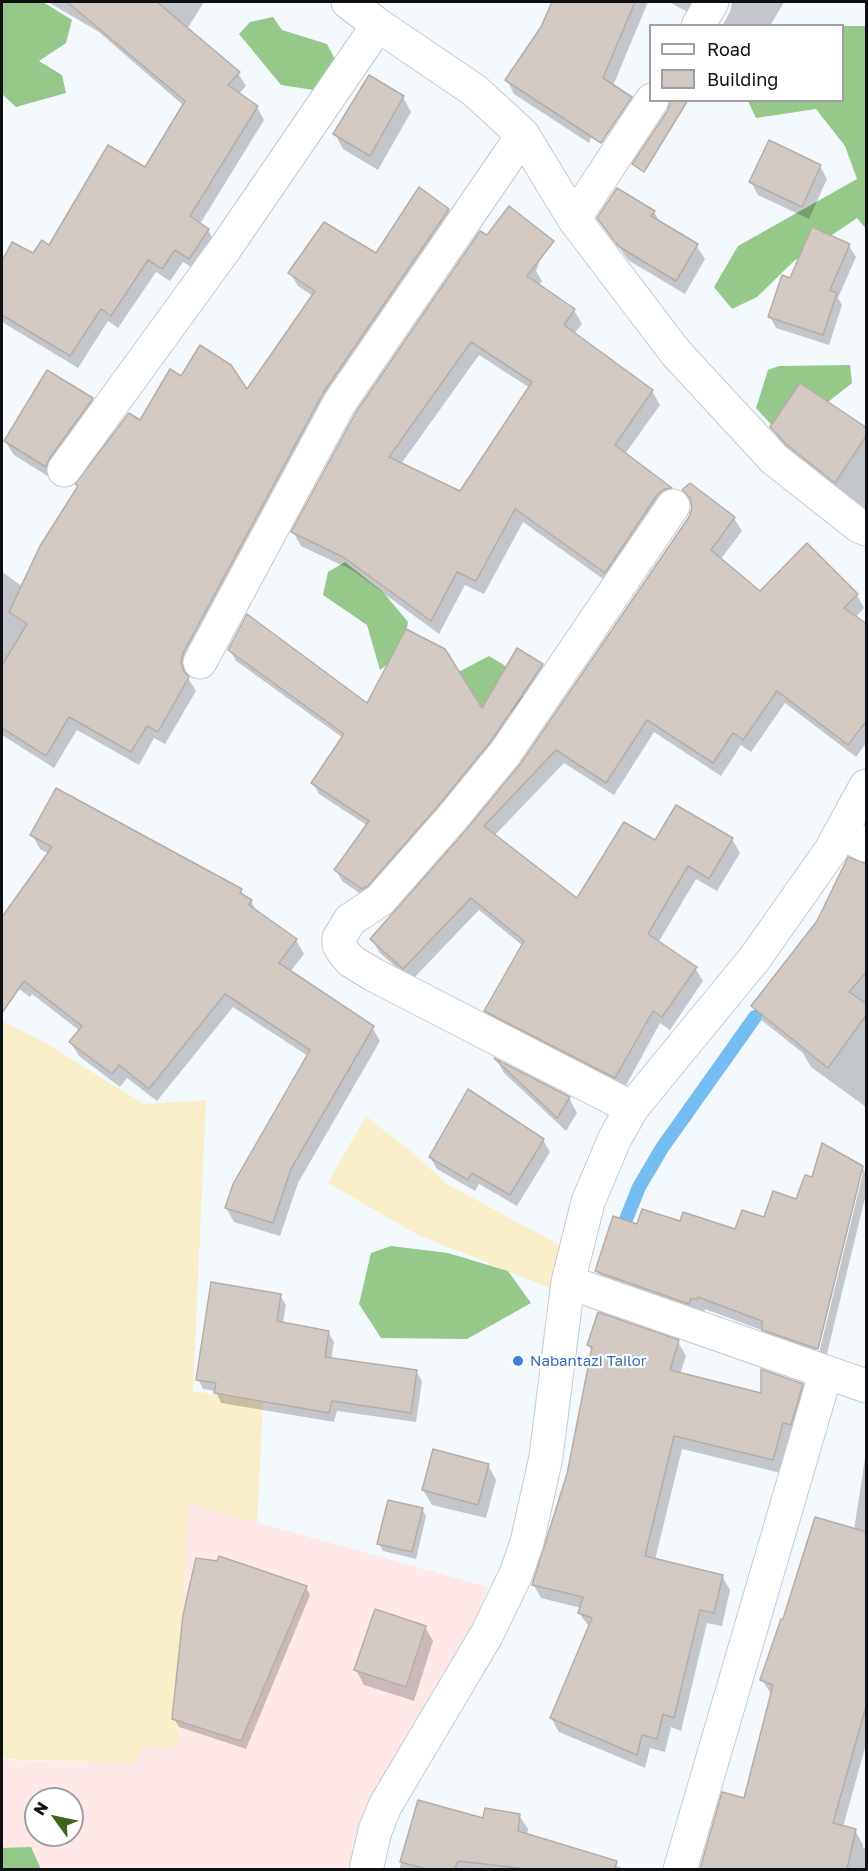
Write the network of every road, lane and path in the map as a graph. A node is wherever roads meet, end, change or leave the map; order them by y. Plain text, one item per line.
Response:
1 (348, 2) edge
2 (712, 2) edge
3 (699, 24) edge
4 (378, 25) junction
5 (651, 102) edge
6 (523, 135) junction
7 (574, 219) junction
8 (64, 470) dead end
9 (673, 506) dead end
10 (867, 529) edge
11 (200, 662) dead end
12 (867, 786) edge
13 (854, 839) edge
14 (632, 1108) junction
15 (568, 1282) junction
16 (826, 1372) junction
17 (867, 1386) edge
18 (366, 1869) edge
19 (680, 1869) edge

1 - 4 street
2 - 3 street
4 - 6 street
4 - 8 street
5 - 7 street
6 - 7 street
6 - 11 street
7 - 10 street
9 - 14 street
12 - 13 street
13 - 14 street
14 - 15 street
15 - 16 street
15 - 18 street
16 - 17 street
16 - 19 street

